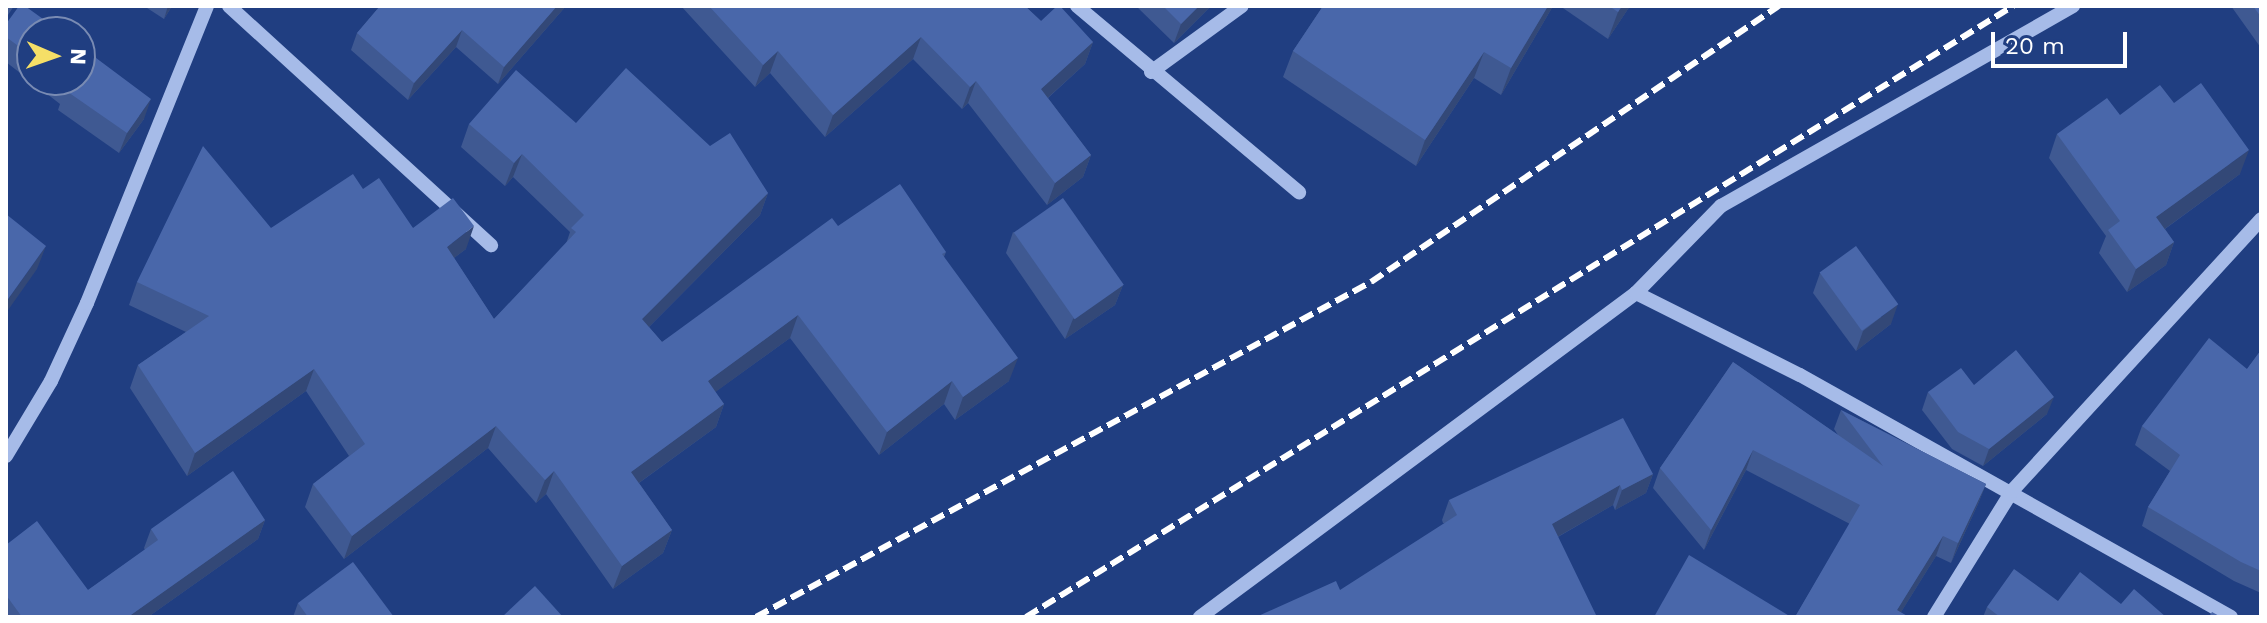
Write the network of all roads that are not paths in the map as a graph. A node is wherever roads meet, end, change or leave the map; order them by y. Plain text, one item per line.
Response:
1 (207, 6) edge
2 (229, 6) edge
3 (1077, 6) edge
4 (1242, 6) edge
5 (2073, 6) edge
6 (1151, 72) junction
7 (1299, 192) dead end
8 (2261, 219) edge
9 (491, 245) dead end
10 (1636, 293) junction
11 (6, 456) edge
12 (2012, 491) junction
13 (1200, 617) edge
14 (1934, 617) edge
15 (2231, 617) edge

1 - 11 street
2 - 9 street
3 - 6 street
4 - 6 street
5 - 10 street
6 - 7 street
8 - 12 street
10 - 12 street
10 - 13 street
12 - 14 street
12 - 15 street

